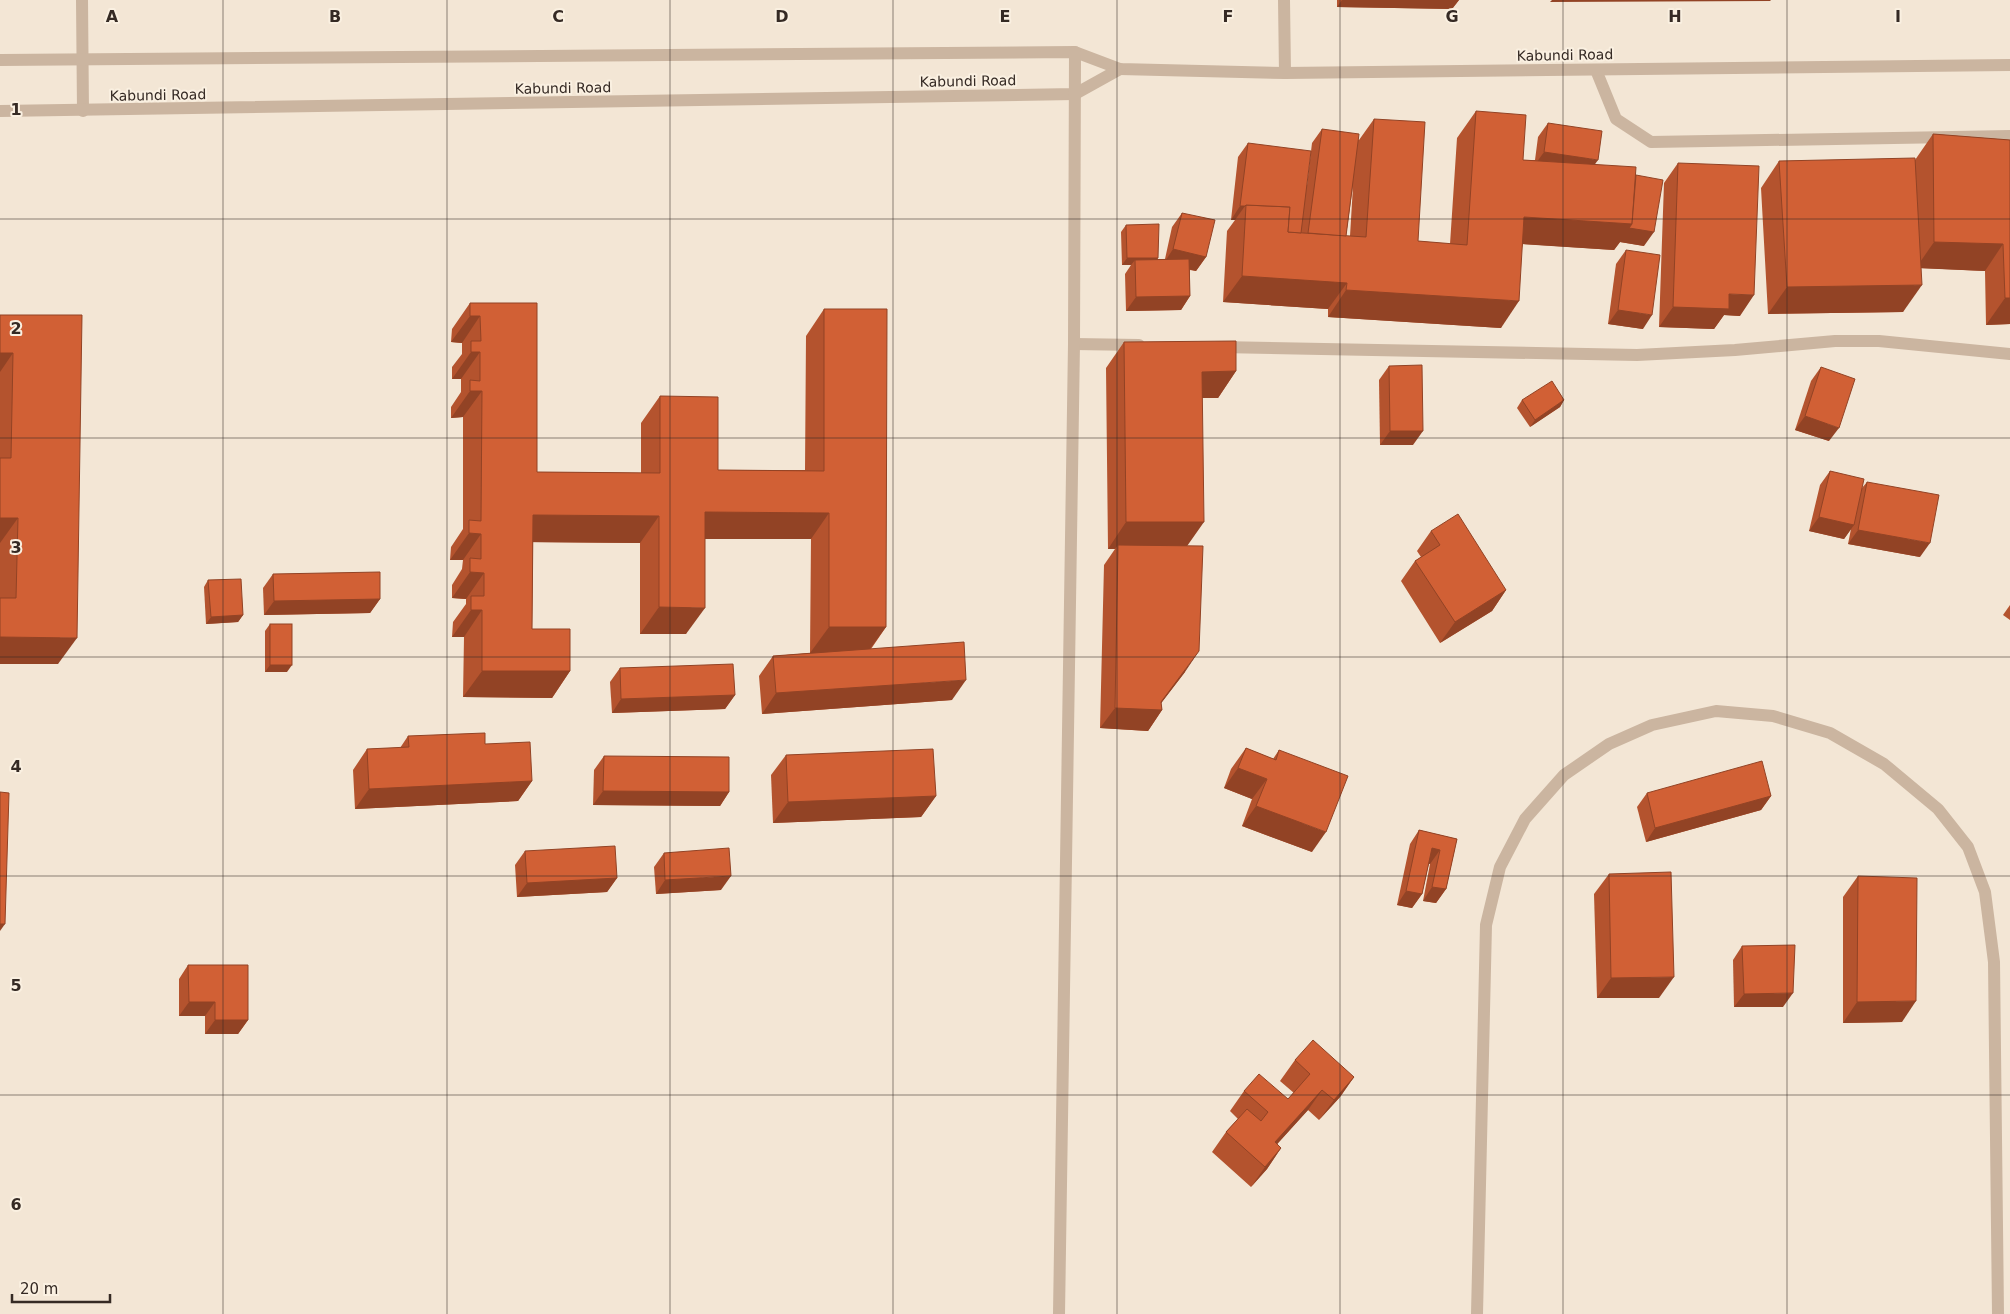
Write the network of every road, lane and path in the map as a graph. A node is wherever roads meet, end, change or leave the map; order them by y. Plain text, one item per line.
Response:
1 (82, 0) edge
2 (1284, 0) edge
3 (1075, 52) junction
4 (0, 60) edge
5 (82, 60) junction
6 (2010, 65) edge
7 (1120, 69) junction
8 (1596, 70) junction
9 (1285, 73) junction
10 (1075, 94) junction
11 (0, 111) edge
12 (83, 111) junction
13 (2010, 136) edge
14 (1074, 344) junction
15 (1154, 345) edge
16 (1203, 346) edge
17 (2010, 354) edge
18 (1059, 1314) edge
19 (1477, 1314) edge
20 (1998, 1314) edge

1 - 5 street
2 - 9 street
3 - 5 street, Kabundi Road
3 - 7 street, Kabundi Road
3 - 10 street
4 - 5 street, Kabundi Road
5 - 12 street
6 - 8 street, Kabundi Road
7 - 9 street, Kabundi Road
7 - 10 street, Kabundi Road
8 - 9 street, Kabundi Road
8 - 13 street
10 - 12 street, Kabundi Road
10 - 14 street
11 - 12 street, Kabundi Road
14 - 15 street
14 - 18 street
16 - 17 street
19 - 20 street

